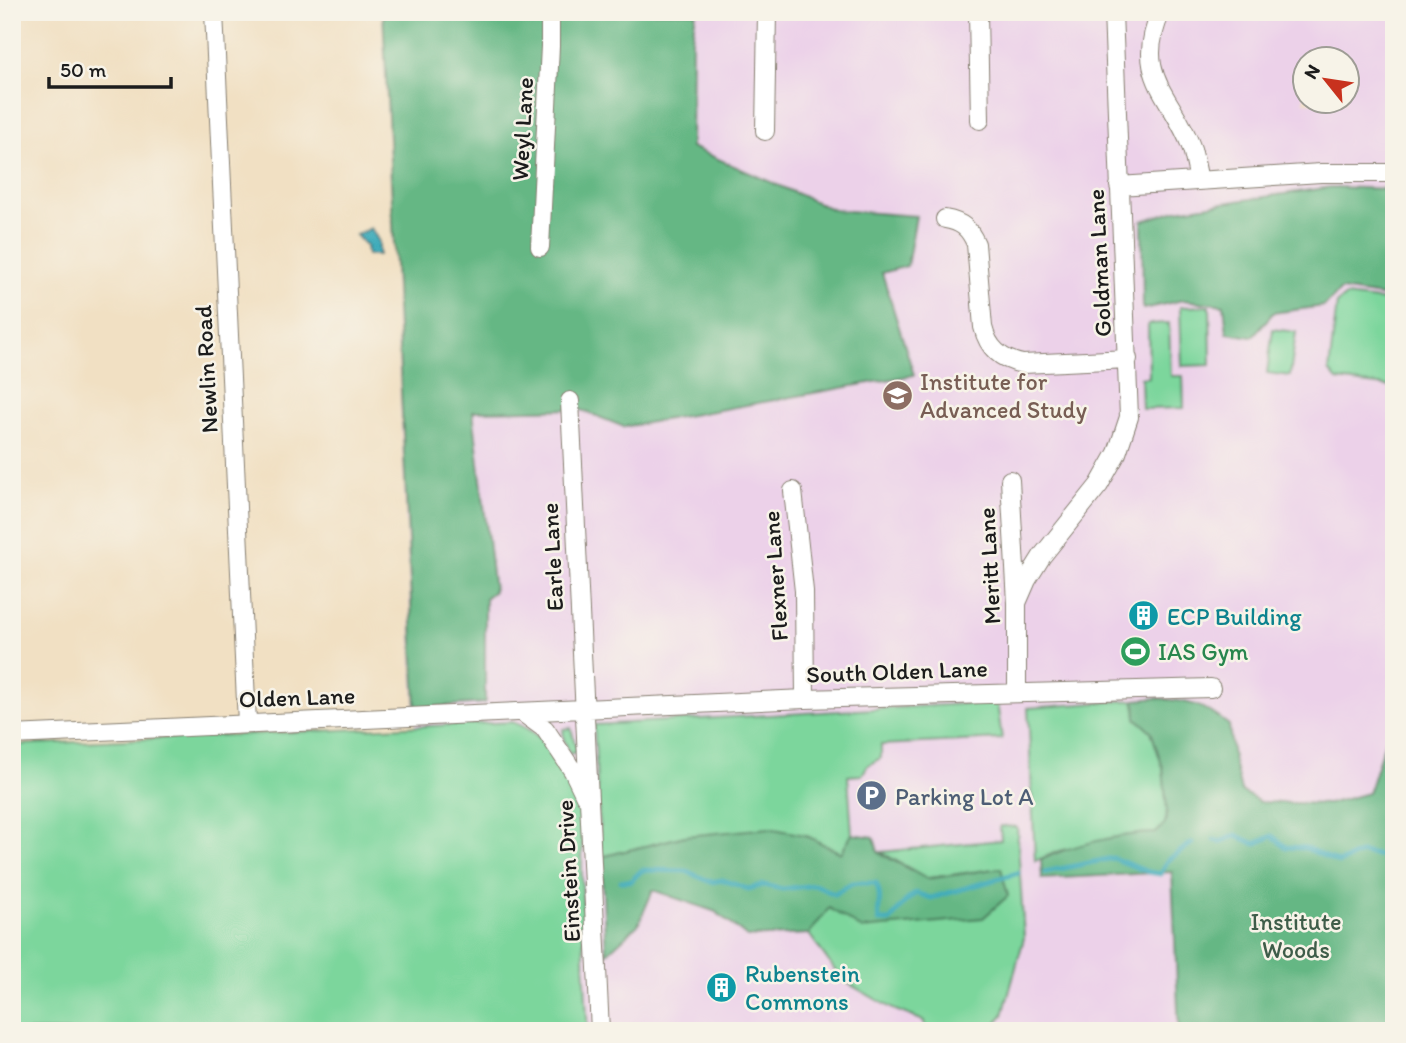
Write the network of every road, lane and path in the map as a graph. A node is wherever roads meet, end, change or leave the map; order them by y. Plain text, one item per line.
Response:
1 (214, 12) edge
2 (550, 12) edge
3 (767, 12) edge
4 (978, 12) edge
5 (1113, 12) edge
6 (1160, 12) edge
7 (980, 120) dead end
8 (765, 131) dead end
9 (1394, 173) edge
10 (1199, 181) junction
11 (1119, 186) junction
12 (945, 219) dead end
13 (540, 247) dead end
14 (1128, 359) junction
15 (570, 401) dead end
16 (1010, 480) dead end
17 (793, 491) dead end
18 (1017, 603) junction
19 (1211, 688) dead end
20 (1017, 692) junction
21 (805, 699) junction
22 (584, 710) junction
23 (523, 713) junction
24 (247, 723) junction
25 (12, 735) edge
26 (590, 804) junction
27 (600, 1031) edge

1 - 24 street, Newlin Road
2 - 13 street, Weyl Lane
3 - 8 street
4 - 7 street
5 - 11 street, Goldman Lane
6 - 10 street
9 - 10 street
10 - 11 street
11 - 14 street, Goldman Lane
12 - 14 street
14 - 18 street, Goldman Lane
15 - 22 street, Earle Lane
16 - 18 street, Meritt Lane
17 - 21 street, Flexner Lane
18 - 20 street, Meritt Lane
19 - 20 street, South Olden Lane
20 - 21 street, South Olden Lane
21 - 22 street, South Olden Lane
22 - 23 street, Olden Lane
22 - 26 street, Einstein Drive
23 - 24 street, Olden Lane
23 - 26 street
24 - 25 street, Olden Lane
26 - 27 street, Einstein Drive

